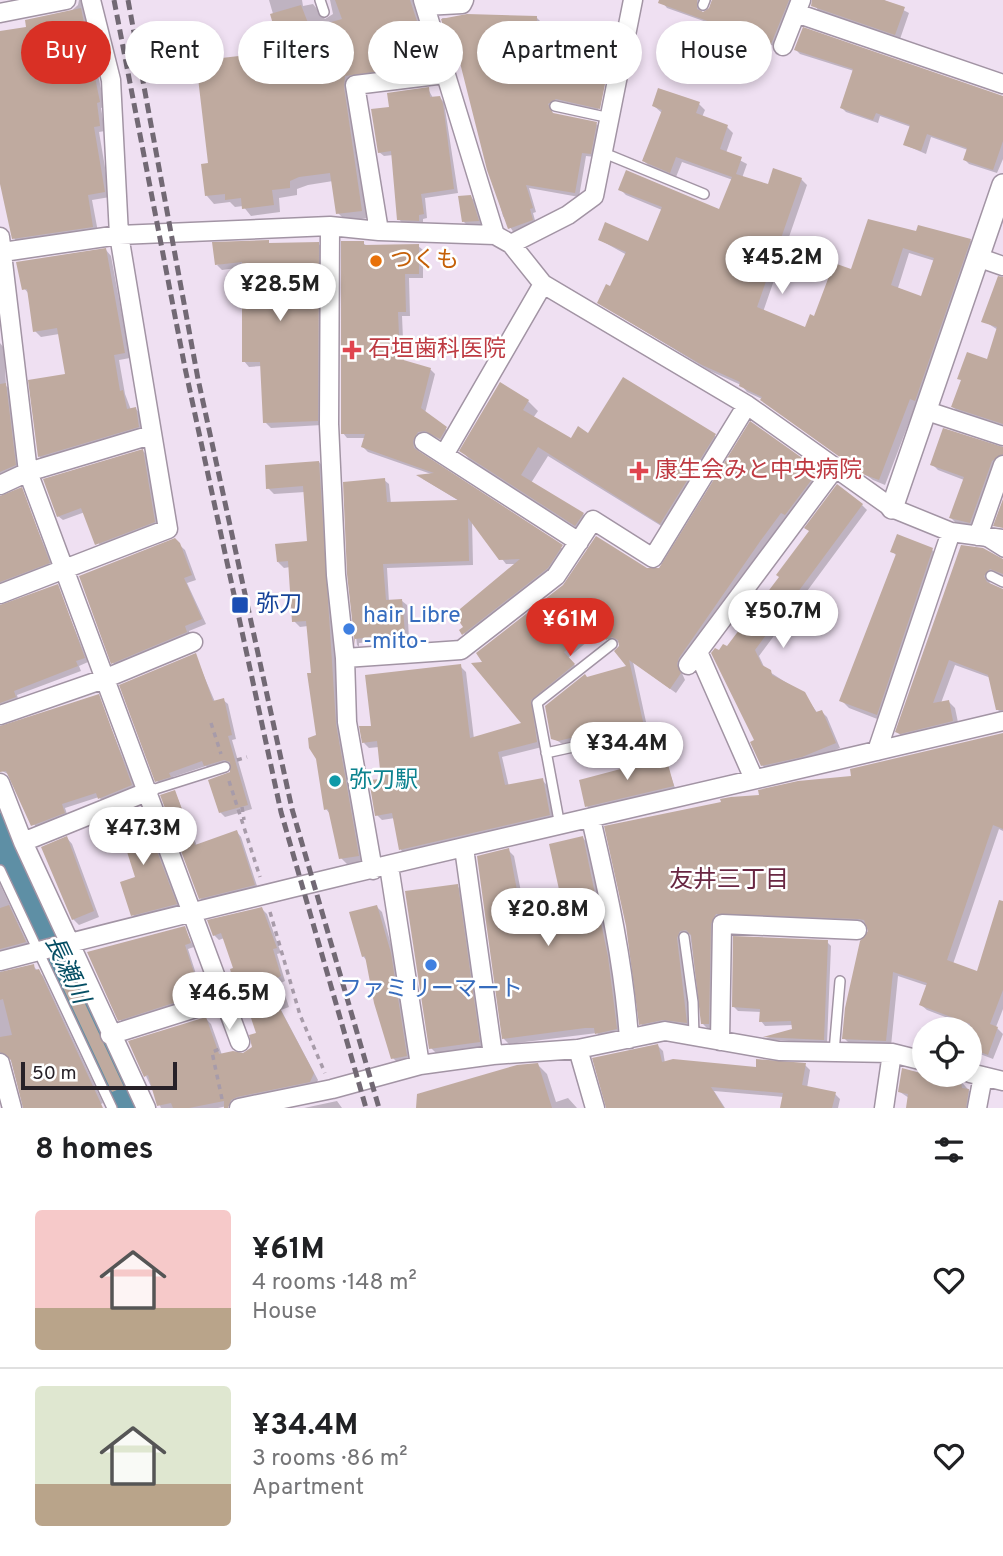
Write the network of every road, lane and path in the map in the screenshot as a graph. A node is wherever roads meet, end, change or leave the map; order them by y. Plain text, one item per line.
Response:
1 (66, 0) edge
2 (91, 0) edge
3 (320, 0) edge
4 (464, 0) edge
5 (633, 0) edge
6 (424, 3) edge
7 (799, 6) edge
8 (324, 12) dead end
9 (0, 13) edge
10 (429, 21) edge
11 (783, 46) dead end
12 (368, 83) edge
13 (449, 84) edge
14 (1003, 84) edge
15 (555, 106) dead end
16 (610, 118) junction
17 (604, 153) junction
18 (1003, 185) edge
19 (704, 194) dead end
20 (330, 226) junction
21 (379, 231) junction
22 (119, 235) junction
23 (503, 239) junction
24 (2, 244) edge
25 (979, 258) junction
26 (1003, 266) edge
27 (543, 284) junction
28 (5, 316) edge
29 (747, 405) junction
30 (928, 411) junction
31 (150, 435) junction
32 (1003, 436) edge
33 (424, 442) dead end
34 (443, 455) junction
35 (1003, 466) edge
36 (835, 468) junction
37 (27, 472) junction
38 (0, 485) edge
39 (892, 508) junction
40 (951, 532) junction
41 (978, 536) junction
42 (1003, 539) edge
43 (579, 542) junction
44 (1003, 552) edge
45 (64, 570) junction
46 (991, 576) dead end
47 (1003, 582) edge
48 (0, 594) edge
49 (193, 642) dead end
50 (612, 643) dead end
51 (345, 658) junction
52 (104, 679) junction
53 (0, 715) edge
54 (1003, 721) edge
55 (211, 723) dead end
56 (605, 740) dead end
57 (877, 751) junction
58 (546, 753) junction
59 (247, 757) dead end
60 (235, 761) dead end
61 (225, 767) junction
62 (754, 779) junction
63 (0, 783) edge
64 (149, 791) junction
65 (242, 807) dead end
66 (591, 818) junction
67 (560, 825) junction
68 (245, 829) junction
69 (23, 842) junction
70 (464, 848) junction
71 (381, 868) junction
72 (0, 870) edge
73 (264, 893) junction
74 (191, 915) junction
75 (857, 930) dead end
76 (684, 937) dead end
77 (66, 944) junction
78 (42, 950) junction
79 (0, 961) edge
80 (840, 981) dead end
81 (224, 999) junction
82 (110, 1035) junction
83 (694, 1036) junction
84 (629, 1039) junction
85 (720, 1041) junction
86 (240, 1042) joint
87 (578, 1049) junction
88 (834, 1052) junction
89 (892, 1053) junction
90 (493, 1055) junction
91 (912, 1058) edge
92 (0, 1063) edge
93 (420, 1065) junction
94 (982, 1076) edge
95 (1003, 1081) edge
96 (976, 1087) edge
97 (332, 1089) junction
98 (247, 1107) edge
99 (12, 1108) edge
100 (112, 1108) edge
101 (145, 1108) edge
102 (224, 1108) edge
103 (595, 1108) edge
104 (884, 1108) edge
105 (977, 1108) edge

1 - 9 street
2 - 22 street
3 - 8 lane
4 - 6 street
5 - 16 street
6 - 10 street
7 - 11 street
7 - 14 street
12 - 21 street
13 - 23 street
15 - 16 lane
16 - 17 street
17 - 19 lane
17 - 23 street
18 - 25 street
20 - 21 street
20 - 22 street
20 - 51 street
21 - 23 street
22 - 24 street
22 - 31 street
23 - 27 street
24 - 28 street
25 - 26 street
25 - 30 street
27 - 29 street
27 - 34 street
28 - 37 street
29 - 36 street
29 - 43 street
30 - 32 street
30 - 39 street
31 - 37 street
31 - 45 street
33 - 34 street
34 - 43 street
35 - 41 street
36 - 39 street
36 - 62 street
37 - 38 street
37 - 45 street
39 - 40 street
40 - 41 street
40 - 57 street
41 - 42 street
41 - 44 lane
43 - 51 street
45 - 48 street
45 - 52 street
46 - 47 lane
49 - 52 street
50 - 58 lane
51 - 71 street
52 - 53 street
52 - 64 street
54 - 57 street
55 - 61 path
56 - 58 lane
57 - 62 street
58 - 67 lane
59 - 60 path
61 - 64 lane
61 - 68 path
62 - 66 street
63 - 69 street
64 - 69 street
64 - 74 street
65 - 68 path
66 - 67 street
66 - 84 street
67 - 70 street
68 - 73 path
69 - 77 street
70 - 71 street
70 - 90 street
71 - 73 street
71 - 93 street
72 - 78 lane
73 - 74 street
73 - 97 path
74 - 77 street
74 - 81 street
75 - 85 street
76 - 83 lane
77 - 78 street
77 - 82 street
78 - 79 street
78 - 100 lane
80 - 88 lane
81 - 82 street
81 - 86 street
82 - 101 street
83 - 84 street
83 - 85 street
84 - 87 street
85 - 88 street
86 - 102 path
87 - 90 street
87 - 103 street
88 - 89 street
89 - 91 street
89 - 104 street
90 - 93 street
92 - 99 street
93 - 97 street
94 - 95 street
96 - 105 street
97 - 98 street

